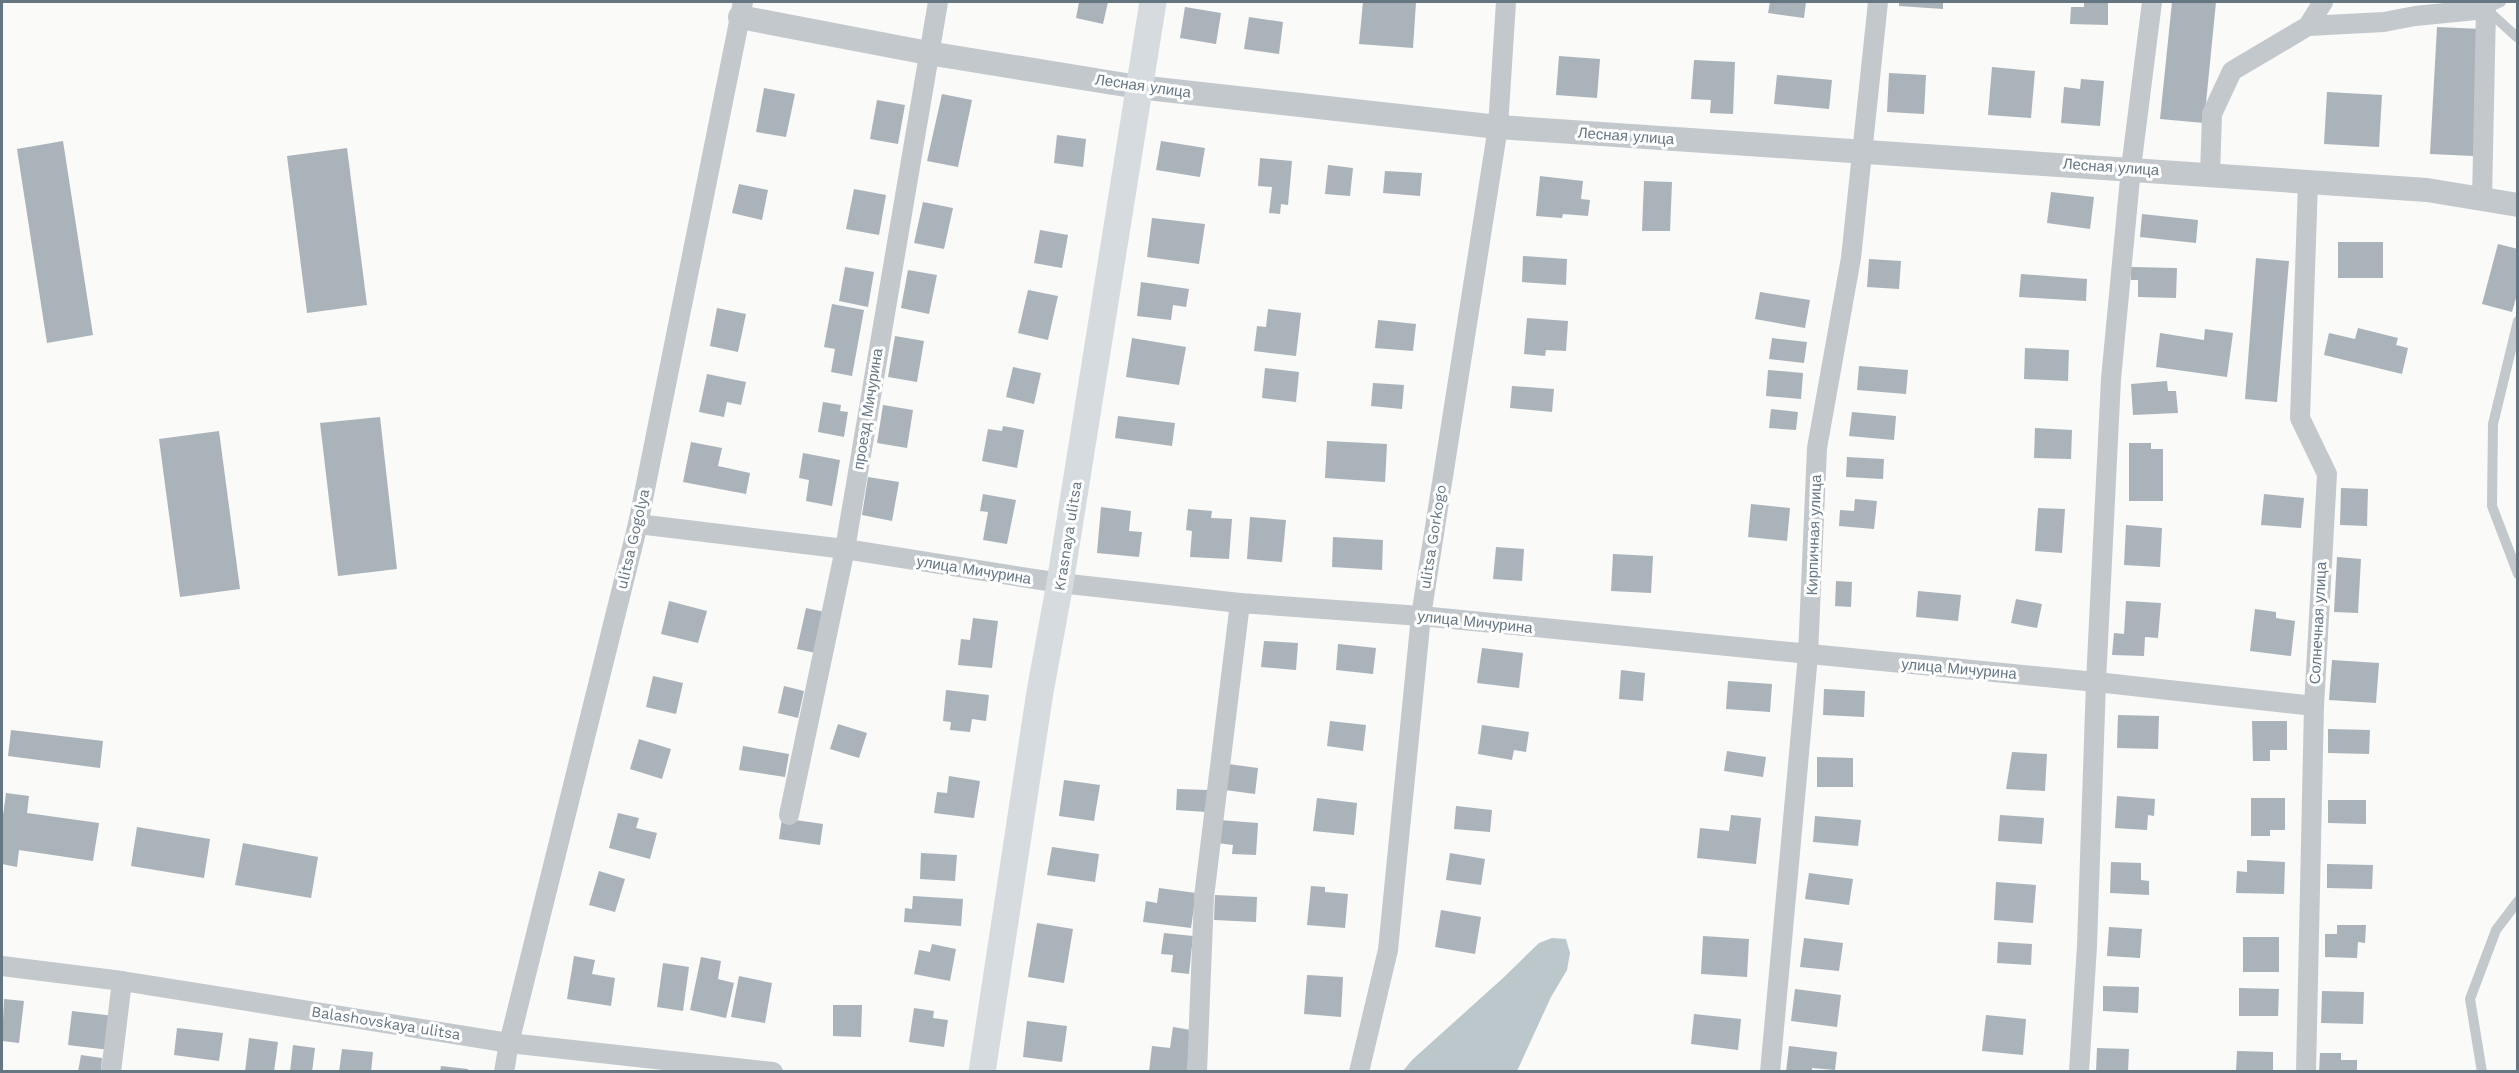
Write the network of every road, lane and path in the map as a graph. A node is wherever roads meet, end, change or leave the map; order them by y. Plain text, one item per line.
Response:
1 (938, 2) edge
2 (1153, 2) edge
3 (1506, 2) edge
4 (1878, 2) edge
5 (2152, 2) edge
6 (2324, 2) edge
7 (2494, 5) edge
8 (741, 9) edge
9 (2308, 26) junction
10 (2517, 38) edge
11 (928, 53) junction
12 (1138, 87) junction
13 (1498, 127) junction
14 (1863, 152) junction
15 (2131, 168) junction
16 (2210, 175) junction
17 (2308, 182) junction
18 (2482, 199) junction
19 (2517, 205) edge
20 (2517, 321) edge
21 (638, 524) junction
22 (845, 549) junction
23 (2517, 574) edge
24 (1060, 584) junction
25 (1240, 603) junction
26 (1421, 616) junction
27 (1808, 655) junction
28 (2096, 682) junction
29 (2314, 706) junction
30 (789, 815) dead end
31 (2517, 902) edge
32 (2, 966) edge
33 (122, 981) junction
34 (509, 1043) junction
35 (111, 1071) edge
36 (504, 1071) edge
37 (773, 1071) edge
38 (982, 1071) edge
39 (1197, 1071) edge
40 (1359, 1071) edge
41 (1770, 1071) edge
42 (2079, 1071) edge
43 (2306, 1071) edge
44 (2482, 1071) edge

1 - 11 street, проезд Мичурина
2 - 12 main road, Krasnaya ulitsa
3 - 13 street, ulitsa Gorkogo
4 - 14 street, Кирпичная улица
5 - 15 street
6 - 9 street
7 - 9 street
7 - 10 lane
7 - 18 street
8 - 11 street, Лесная улица
8 - 21 street, ulitsa Gogolya
9 - 16 street
11 - 12 street, Лесная улица
11 - 22 street, проезд Мичурина
12 - 13 street, Лесная улица
12 - 24 main road, Krasnaya ulitsa
13 - 14 street, Лесная улица
13 - 26 street, ulitsa Gorkogo
14 - 15 street, Лесная улица
14 - 27 street, Кирпичная улица
15 - 16 street, Лесная улица
15 - 28 street
16 - 17 street, Лесная улица
17 - 18 street, Лесная улица
17 - 29 street, Солнечная улица
18 - 19 street, Лесная улица
20 - 23 lane
21 - 22 street, улица Мичурина
21 - 34 street, ulitsa Gogolya
22 - 24 street, улица Мичурина
22 - 30 street, проезд Мичурина
24 - 25 street, улица Мичурина
24 - 38 main road, Krasnaya ulitsa
25 - 26 street, улица Мичурина
25 - 39 street
26 - 27 street, улица Мичурина
26 - 40 street, ulitsa Gorkogo
27 - 28 street, улица Мичурина
27 - 41 street, Кирпичная улица
28 - 29 street, улица Мичурина
28 - 42 street
29 - 43 street, Солнечная улица
31 - 44 lane
32 - 33 street, Balashovskaya ulitsa
33 - 34 street, Balashovskaya ulitsa
33 - 35 street
34 - 36 street, ulitsa Gogolya
34 - 37 street, Balashovskaya ulitsa

